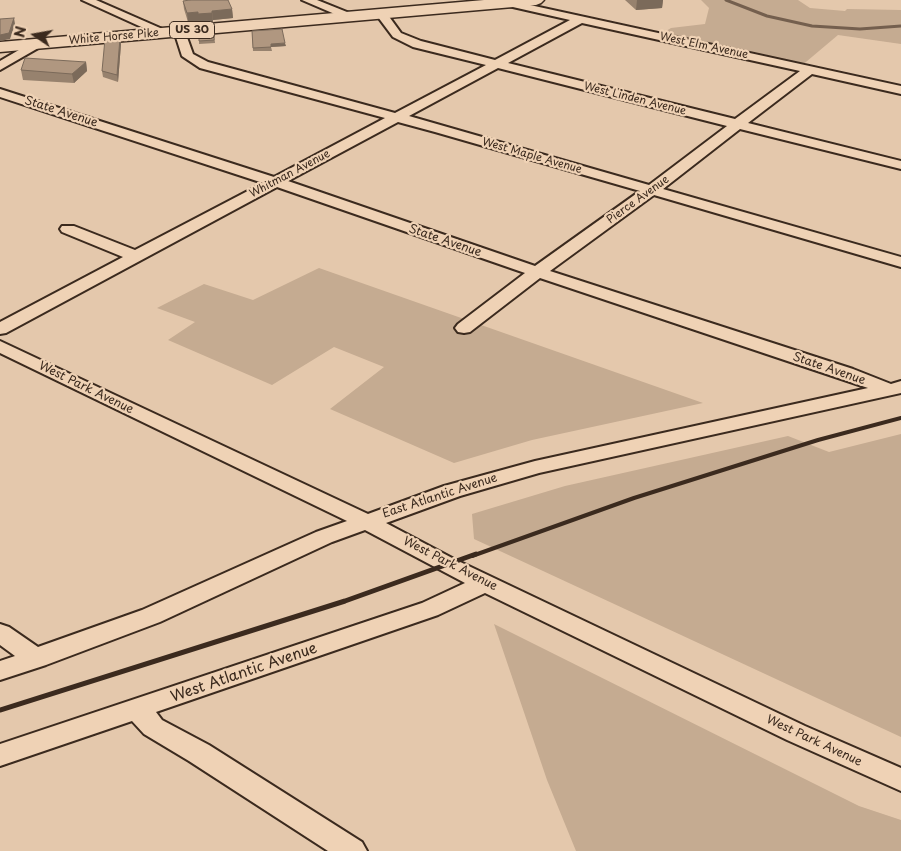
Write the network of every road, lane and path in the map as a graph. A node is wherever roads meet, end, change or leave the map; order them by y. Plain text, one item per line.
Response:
1 (87, 0) edge
2 (307, 0) edge
3 (536, 0) edge
4 (453, 3) edge
5 (508, 3) junction
6 (381, 13) junction
7 (348, 16) junction
8 (581, 18) junction
9 (180, 31) junction
10 (163, 33) junction
11 (36, 44) junction
12 (0, 47) edge
13 (496, 64) junction
14 (0, 66) edge
15 (811, 69) junction
16 (901, 90) edge
17 (0, 93) edge
18 (396, 117) junction
19 (738, 124) junction
20 (901, 165) edge
21 (274, 182) junction
22 (652, 190) junction
23 (68, 228) dead end
24 (135, 256) junction
25 (901, 262) edge
26 (537, 272) junction
27 (464, 328) dead end
28 (0, 329) edge
29 (0, 346) edge
30 (895, 388) edge
31 (365, 520) junction
32 (486, 583) junction
33 (0, 633) edge
34 (37, 659) junction
35 (0, 671) edge
36 (138, 710) junction
37 (0, 756) edge
38 (901, 780) edge
39 (352, 851) edge

1 - 10 street
2 - 7 street
3 - 5 highway, US 30
4 - 5 highway, US 30
4 - 6 highway, US 30
5 - 8 street, West Elm Avenue
6 - 7 highway, US 30
6 - 13 street, West Linden Avenue
7 - 9 highway, White Horse Pike / US 30
8 - 13 street, Whitman Avenue
8 - 15 street, West Elm Avenue
9 - 10 highway, White Horse Pike / US 30
9 - 18 street, West Maple Avenue
10 - 11 highway, White Horse Pike / US 30
11 - 12 highway, White Horse Pike / US 30
11 - 14 street
13 - 18 street, Whitman Avenue
13 - 19 street, West Linden Avenue
15 - 16 street, West Elm Avenue
15 - 19 street, Pierce Avenue
17 - 21 street, State Avenue
18 - 21 street, Whitman Avenue
18 - 22 street, West Maple Avenue
19 - 20 street, West Linden Avenue
19 - 22 street, Pierce Avenue
21 - 24 street, Whitman Avenue
21 - 26 street, State Avenue
22 - 25 street, West Maple Avenue
22 - 26 street, Pierce Avenue
23 - 24 street
24 - 28 street, Whitman Avenue
26 - 27 street, Pierce Avenue
26 - 30 street, State Avenue
29 - 31 street, West Park Avenue
30 - 31 street, East Atlantic Avenue
31 - 32 street, West Park Avenue
31 - 34 street, East Atlantic Avenue
32 - 36 street, West Atlantic Avenue
32 - 38 street, West Park Avenue
33 - 34 street
34 - 35 street, East Atlantic Avenue
36 - 37 street, West Atlantic Avenue
36 - 39 street

